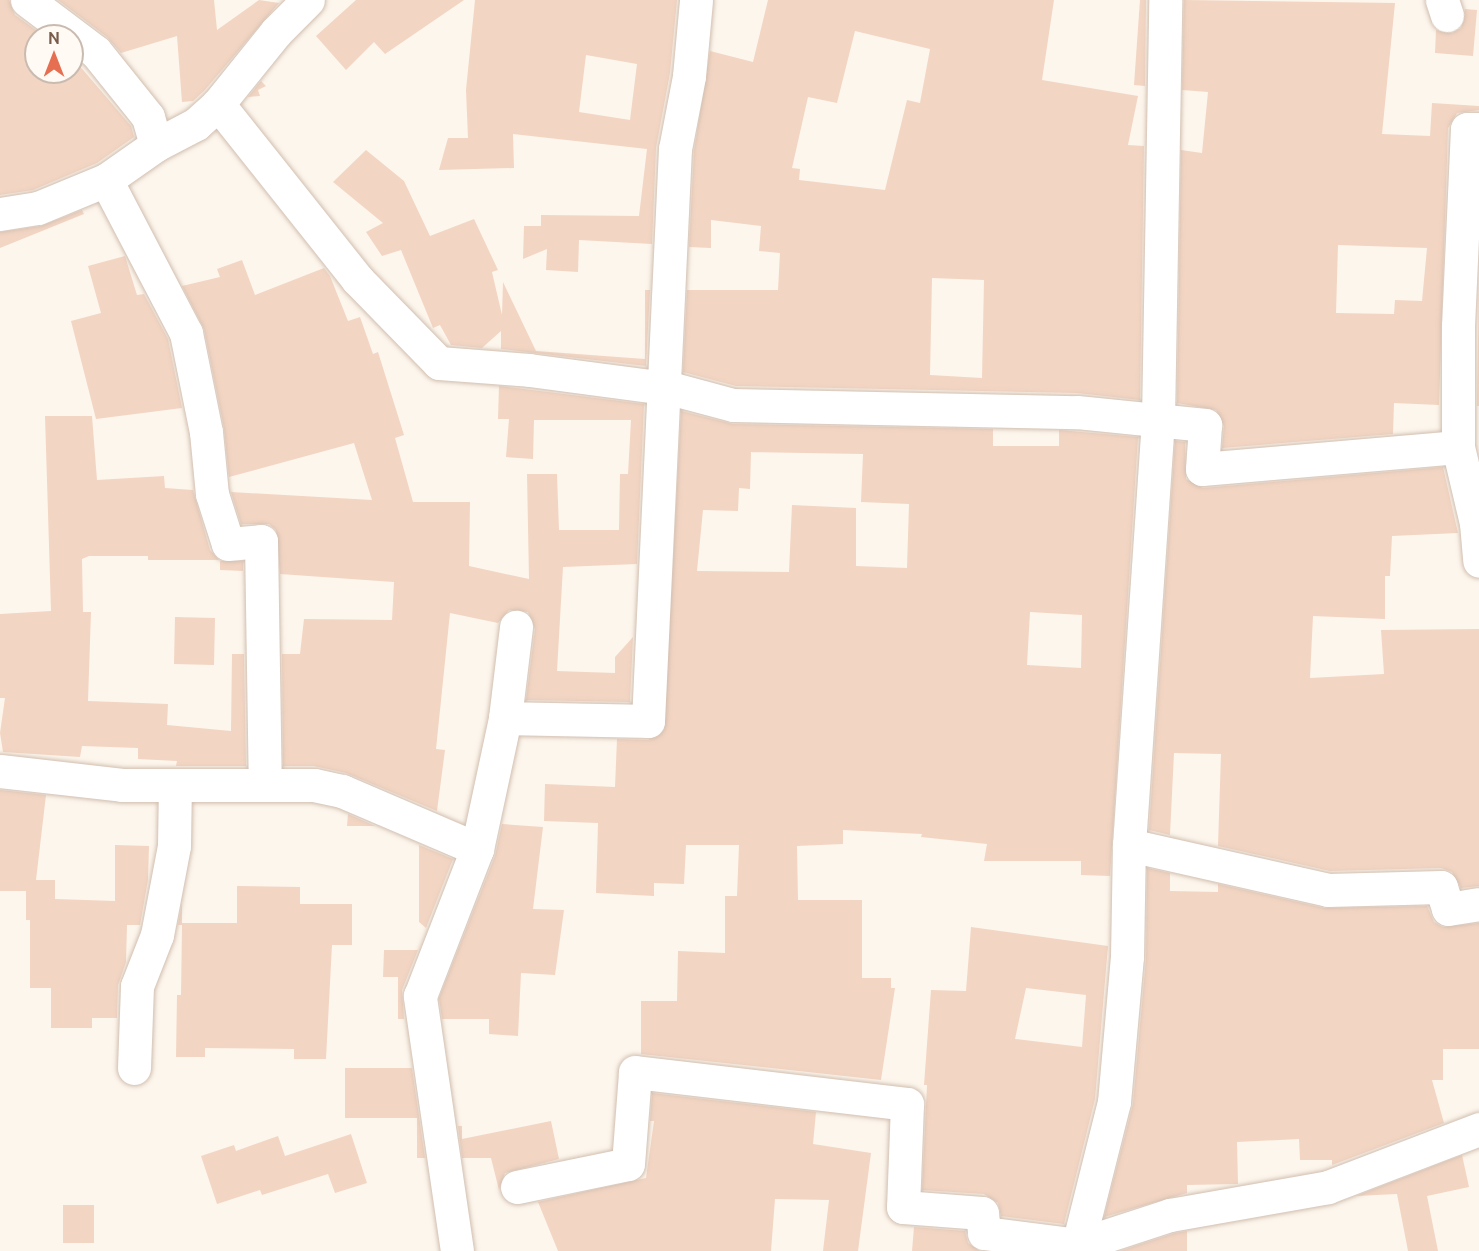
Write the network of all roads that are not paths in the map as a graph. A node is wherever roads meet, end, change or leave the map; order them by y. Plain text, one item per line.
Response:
1 (27, 0) edge
2 (308, 0) edge
3 (696, 0) edge
4 (1165, 0) edge
5 (218, 104) junction
6 (1479, 129) edge
7 (156, 145) junction
8 (106, 180) junction
9 (0, 214) edge
10 (668, 388) junction
11 (1158, 420) junction
12 (1458, 447) junction
13 (1479, 561) edge
14 (516, 627) dead end
15 (505, 718) junction
16 (0, 771) edge
17 (265, 783) junction
18 (175, 785) junction
19 (1129, 845) junction
20 (477, 849) junction
21 (1479, 904) edge
22 (134, 1068) dead end
23 (1479, 1129) edge
24 (518, 1187) dead end
25 (1077, 1248) edge
26 (457, 1251) edge

1 - 7 street
2 - 5 street
3 - 10 street
4 - 11 street
5 - 7 street
5 - 10 street
6 - 12 street
7 - 8 street
8 - 9 street
8 - 17 street
10 - 11 street
10 - 15 street
11 - 12 street
11 - 19 street
12 - 13 street
14 - 15 street
15 - 20 street
16 - 18 street
17 - 18 street
17 - 20 street
18 - 22 street
19 - 21 street
19 - 25 street
20 - 26 street
23 - 25 street
24 - 25 street

